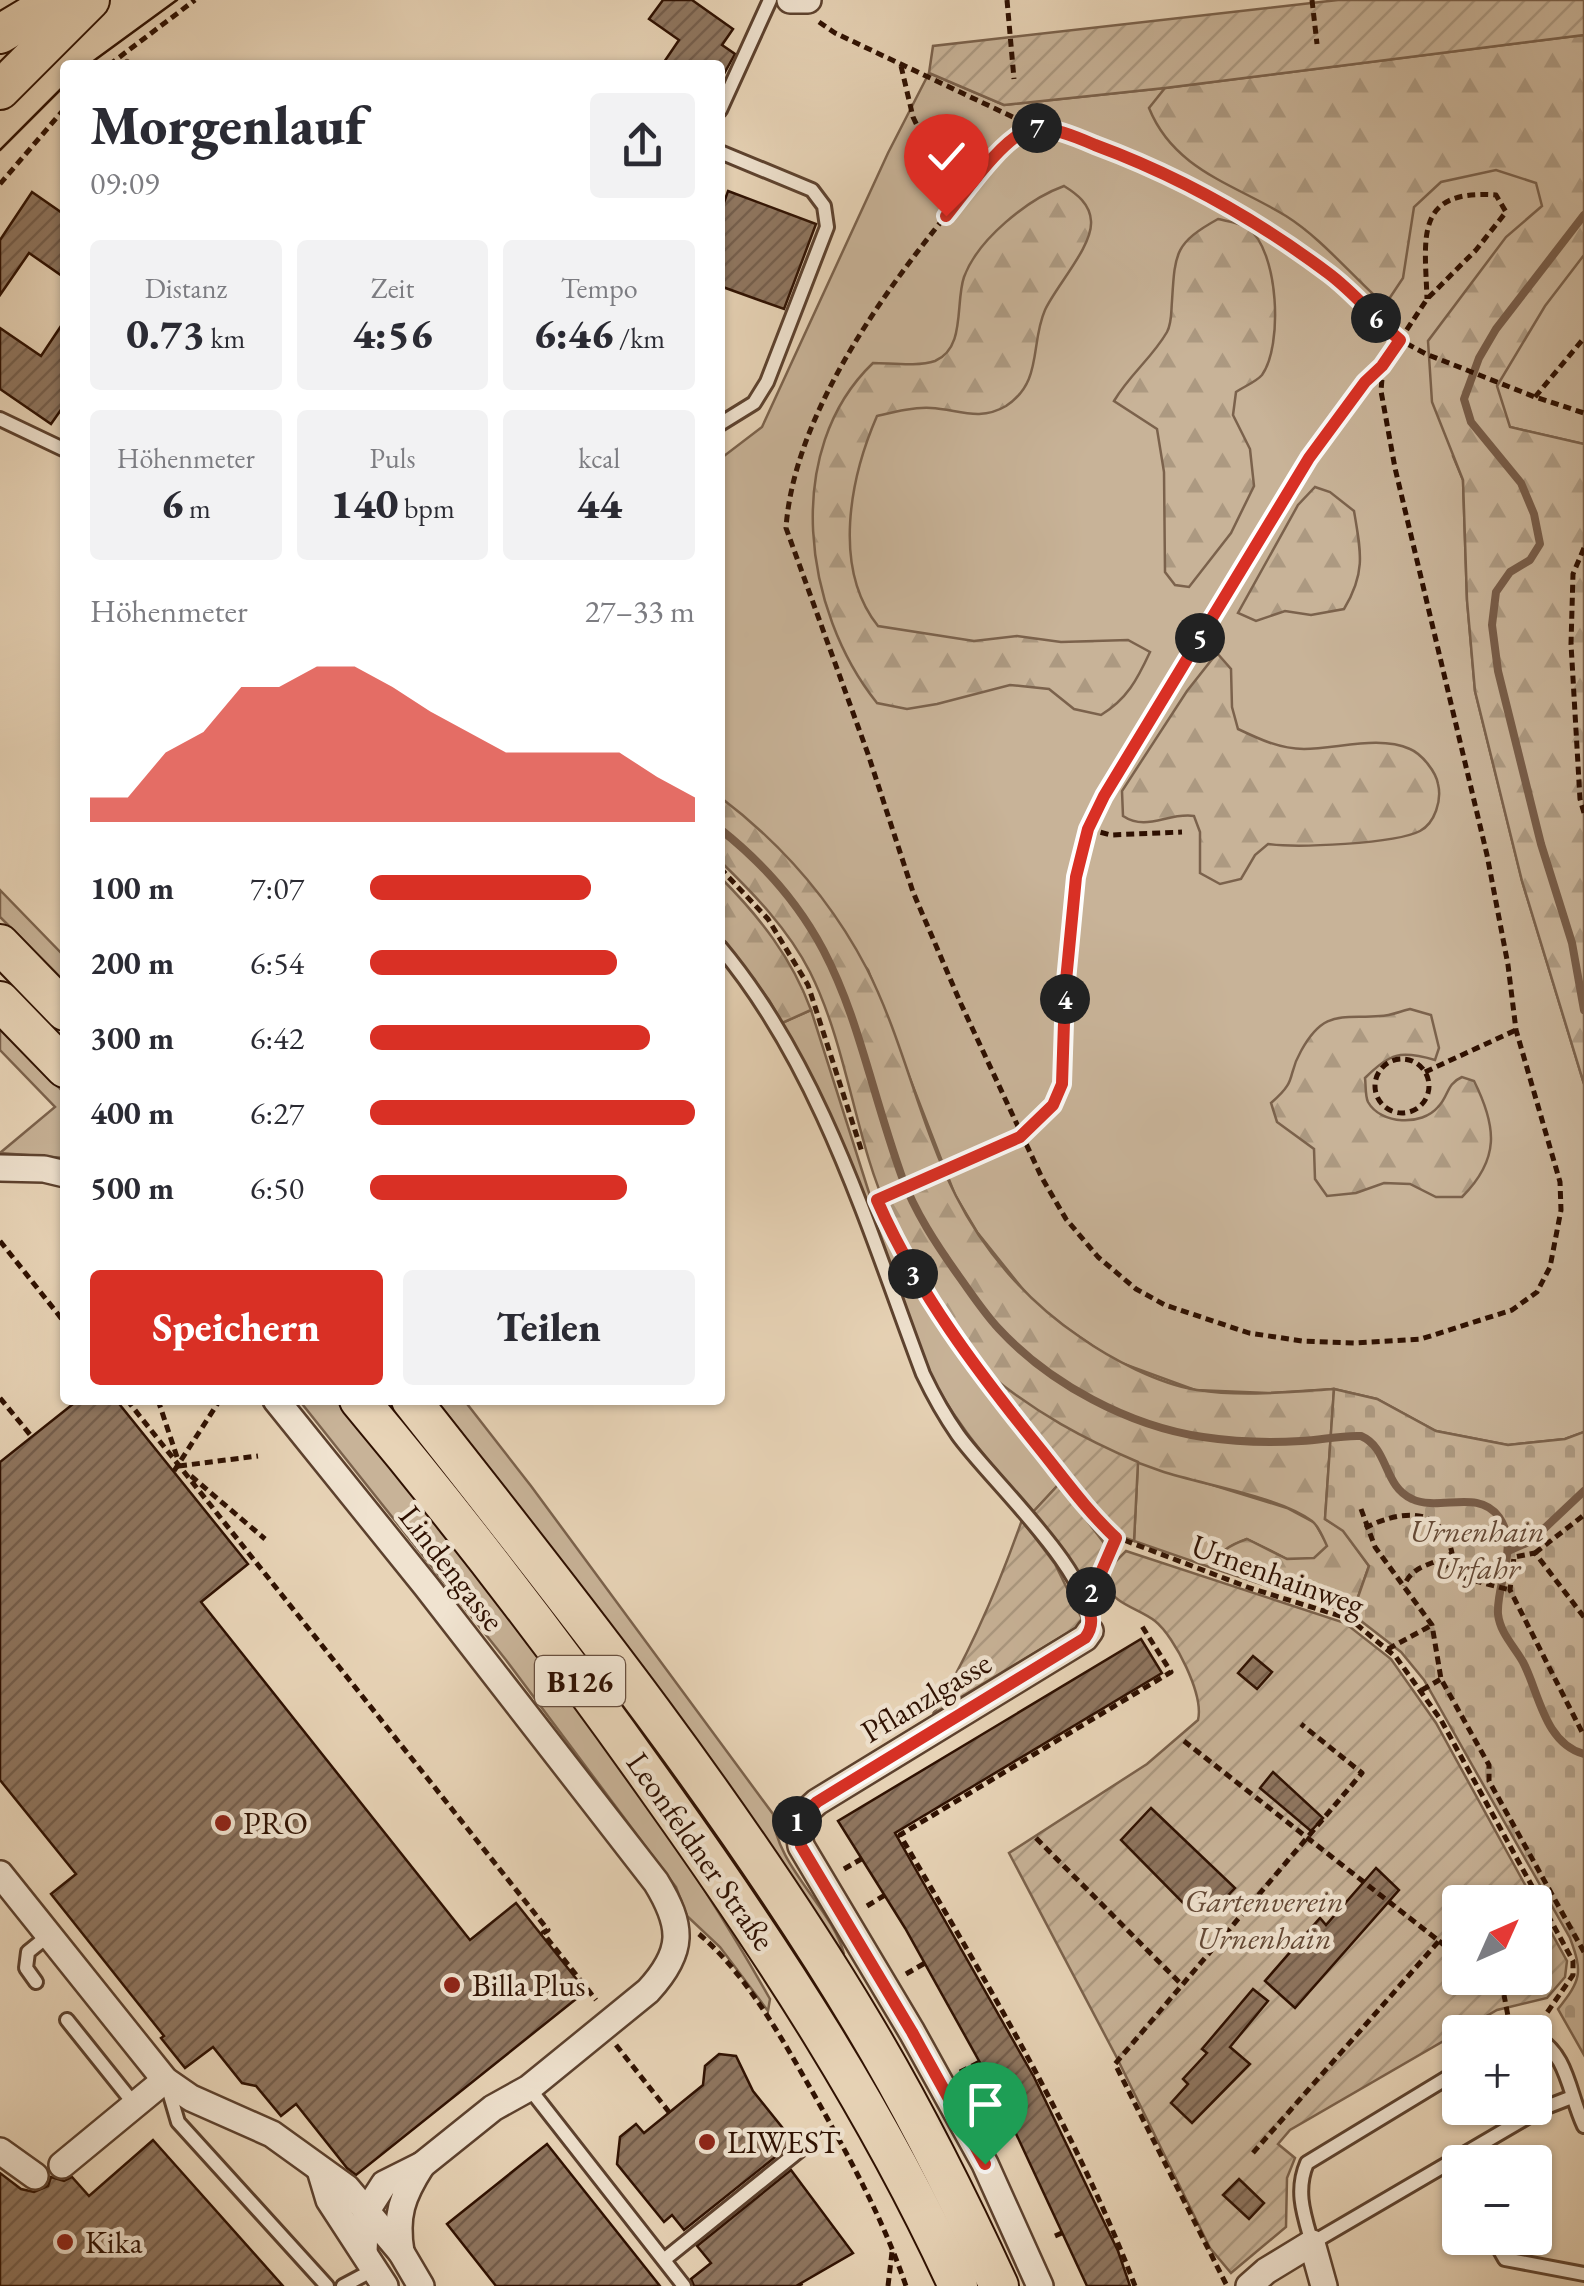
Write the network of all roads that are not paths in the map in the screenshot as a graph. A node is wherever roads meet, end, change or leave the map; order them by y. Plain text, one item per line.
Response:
1 (56, 0) edge
2 (90, 0) edge
3 (770, 0) edge
4 (790, 0) edge
5 (813, 11) edge
6 (0, 34) edge
7 (0, 90) edge
8 (725, 99) edge
9 (725, 154) edge
10 (0, 419) edge
11 (725, 421) edge
12 (60, 448) edge
13 (0, 944) edge
14 (725, 954) edge
15 (0, 1001) edge
16 (60, 1006) edge
17 (60, 1063) edge
18 (0, 1168) edge
19 (60, 1173) edge
20 (280, 1405) edge
21 (363, 1405) edge
22 (415, 1405) edge
23 (1090, 1632) joint
24 (0, 1874) edge
25 (49, 1935) junction
26 (36, 1982) dead end
27 (67, 2020) dead end
28 (1552, 2052) edge
29 (165, 2080) junction
30 (1442, 2081) edge
31 (529, 2088) junction
32 (1572, 2097) junction
33 (135, 2104) junction
34 (1584, 2126) edge
35 (1480, 2145) edge
36 (805, 2146) dead end
37 (0, 2151) edge
38 (422, 2165) junction
39 (62, 2166) dead end
40 (1442, 2167) edge
41 (320, 2170) junction
42 (36, 2176) dead end
43 (919, 2202) junction
44 (366, 2212) junction
45 (1312, 2243) junction
46 (401, 2252) junction
47 (1503, 2255) edge
48 (665, 2260) junction
49 (375, 2268) edge
50 (1584, 2274) edge
51 (327, 2286) edge
52 (343, 2286) edge
53 (422, 2286) edge
54 (684, 2286) edge
55 (942, 2286) edge
56 (958, 2286) edge
57 (999, 2286) edge
58 (1040, 2286) edge
59 (1249, 2286) edge
60 (1324, 2286) edge

1 - 6 main road
2 - 7 main road
3 - 8 lane
4 - 5 street
9 - 11 lane
10 - 12 lane
13 - 16 main road
14 - 23 lane
15 - 17 main road
18 - 19 street
20 - 31 street, Lindengasse
21 - 43 main road, Leonfeldner Straße / B126
22 - 57 main road, Leonfeldner Straße / B126
23 - 58 street, Pflanzlgasse
24 - 25 street
25 - 26 lane
25 - 29 street
27 - 33 lane
28 - 32 lane
29 - 33 street
29 - 41 street
29 - 51 lane
30 - 45 lane
31 - 38 street, Lindengasse
31 - 48 lane
32 - 34 lane
32 - 35 lane
33 - 39 street
36 - 48 lane
37 - 42 street
38 - 44 street, Lindengasse
38 - 46 street, Lindengasse
40 - 45 lane
41 - 44 street
41 - 49 street
43 - 55 main road
43 - 56 main road, Leonfeldner Straße / B126
44 - 46 street
44 - 49 street
45 - 59 street
45 - 60 street
46 - 53 street
47 - 50 lane
48 - 54 lane
49 - 52 lane

